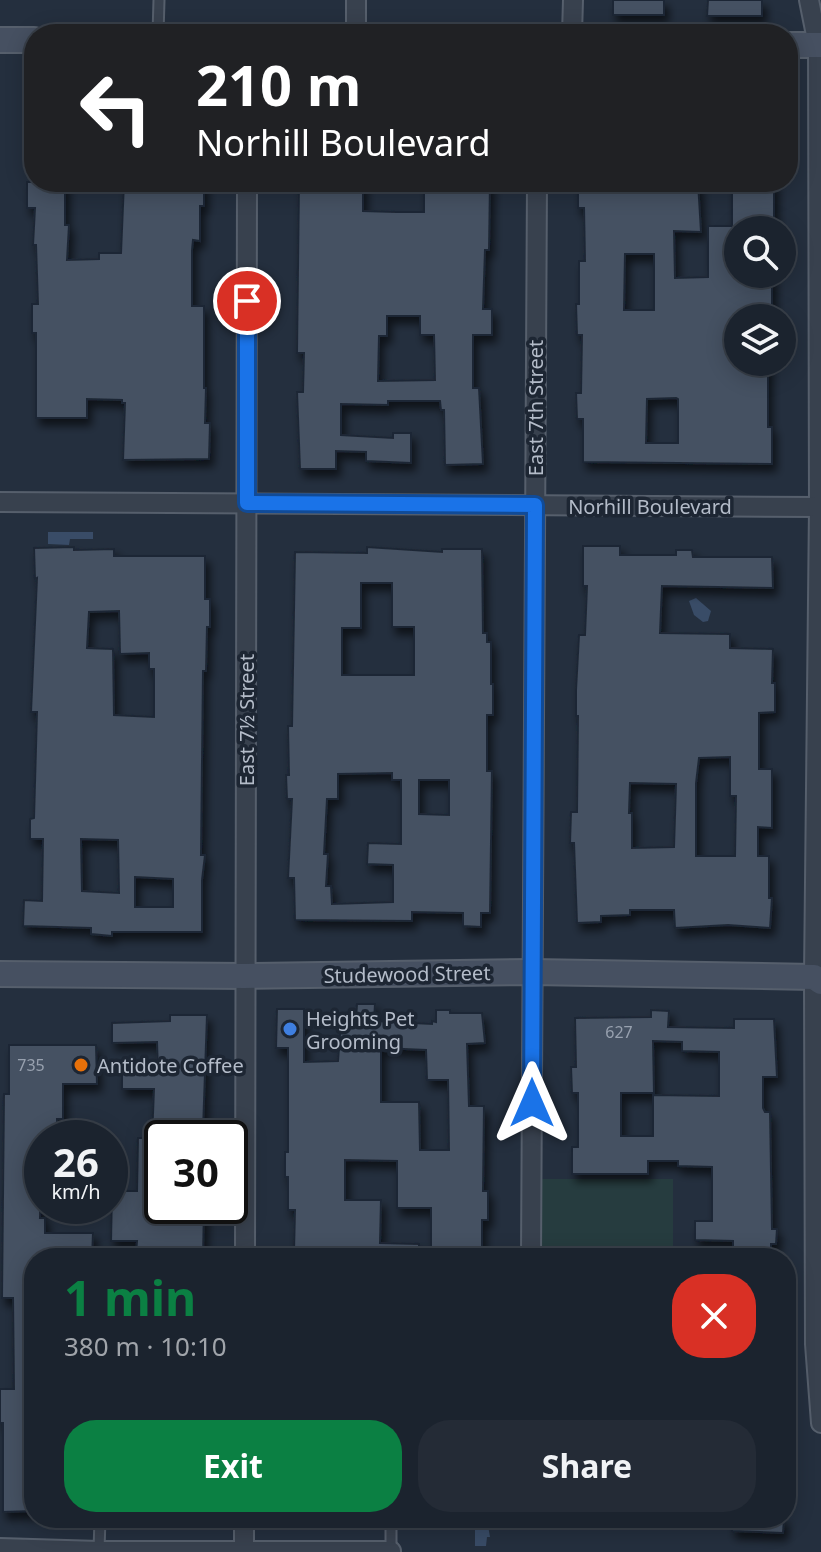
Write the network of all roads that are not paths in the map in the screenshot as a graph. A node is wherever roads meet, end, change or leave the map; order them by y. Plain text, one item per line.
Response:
1 (159, 0) edge
2 (356, 0) edge
3 (573, 0) edge
4 (809, 0) edge
5 (158, 24) edge
6 (356, 24) edge
7 (572, 24) edge
8 (0, 40) edge
9 (24, 40) edge
10 (798, 45) edge
11 (819, 45) edge
12 (247, 192) edge
13 (537, 192) edge
14 (0, 502) edge
15 (247, 503) junction
16 (535, 505) junction
17 (820, 507) edge
18 (533, 972) junction
19 (0, 974) edge
20 (245, 976) junction
21 (819, 976) edge
22 (245, 1248) edge
23 (531, 1248) edge
24 (821, 1423) edge
25 (100, 1528) edge
26 (244, 1528) edge
27 (391, 1528) edge
28 (0, 1548) edge
29 (99, 1551) edge
30 (391, 1551) edge
31 (244, 1552) edge

1 - 5 lane
2 - 6 street
3 - 7 street
4 - 11 street
8 - 9 main road
10 - 11 main road
11 - 17 street
12 - 15 street, East 7½ Street
13 - 16 street, East 7th Street
14 - 15 street, Norhill Boulevard
15 - 16 street, Norhill Boulevard
15 - 20 street, East 7½ Street
16 - 17 street, Norhill Boulevard
16 - 18 street, East 7th Street
17 - 21 street
18 - 20 main road, Studewood Street
18 - 21 main road, Studewood Street
18 - 23 street, East 7th Street
19 - 20 main road, Studewood Street
20 - 22 street, East 7½ Street
21 - 24 street
25 - 29 lane
26 - 31 street
27 - 30 lane
28 - 29 street
29 - 31 street
30 - 31 street

